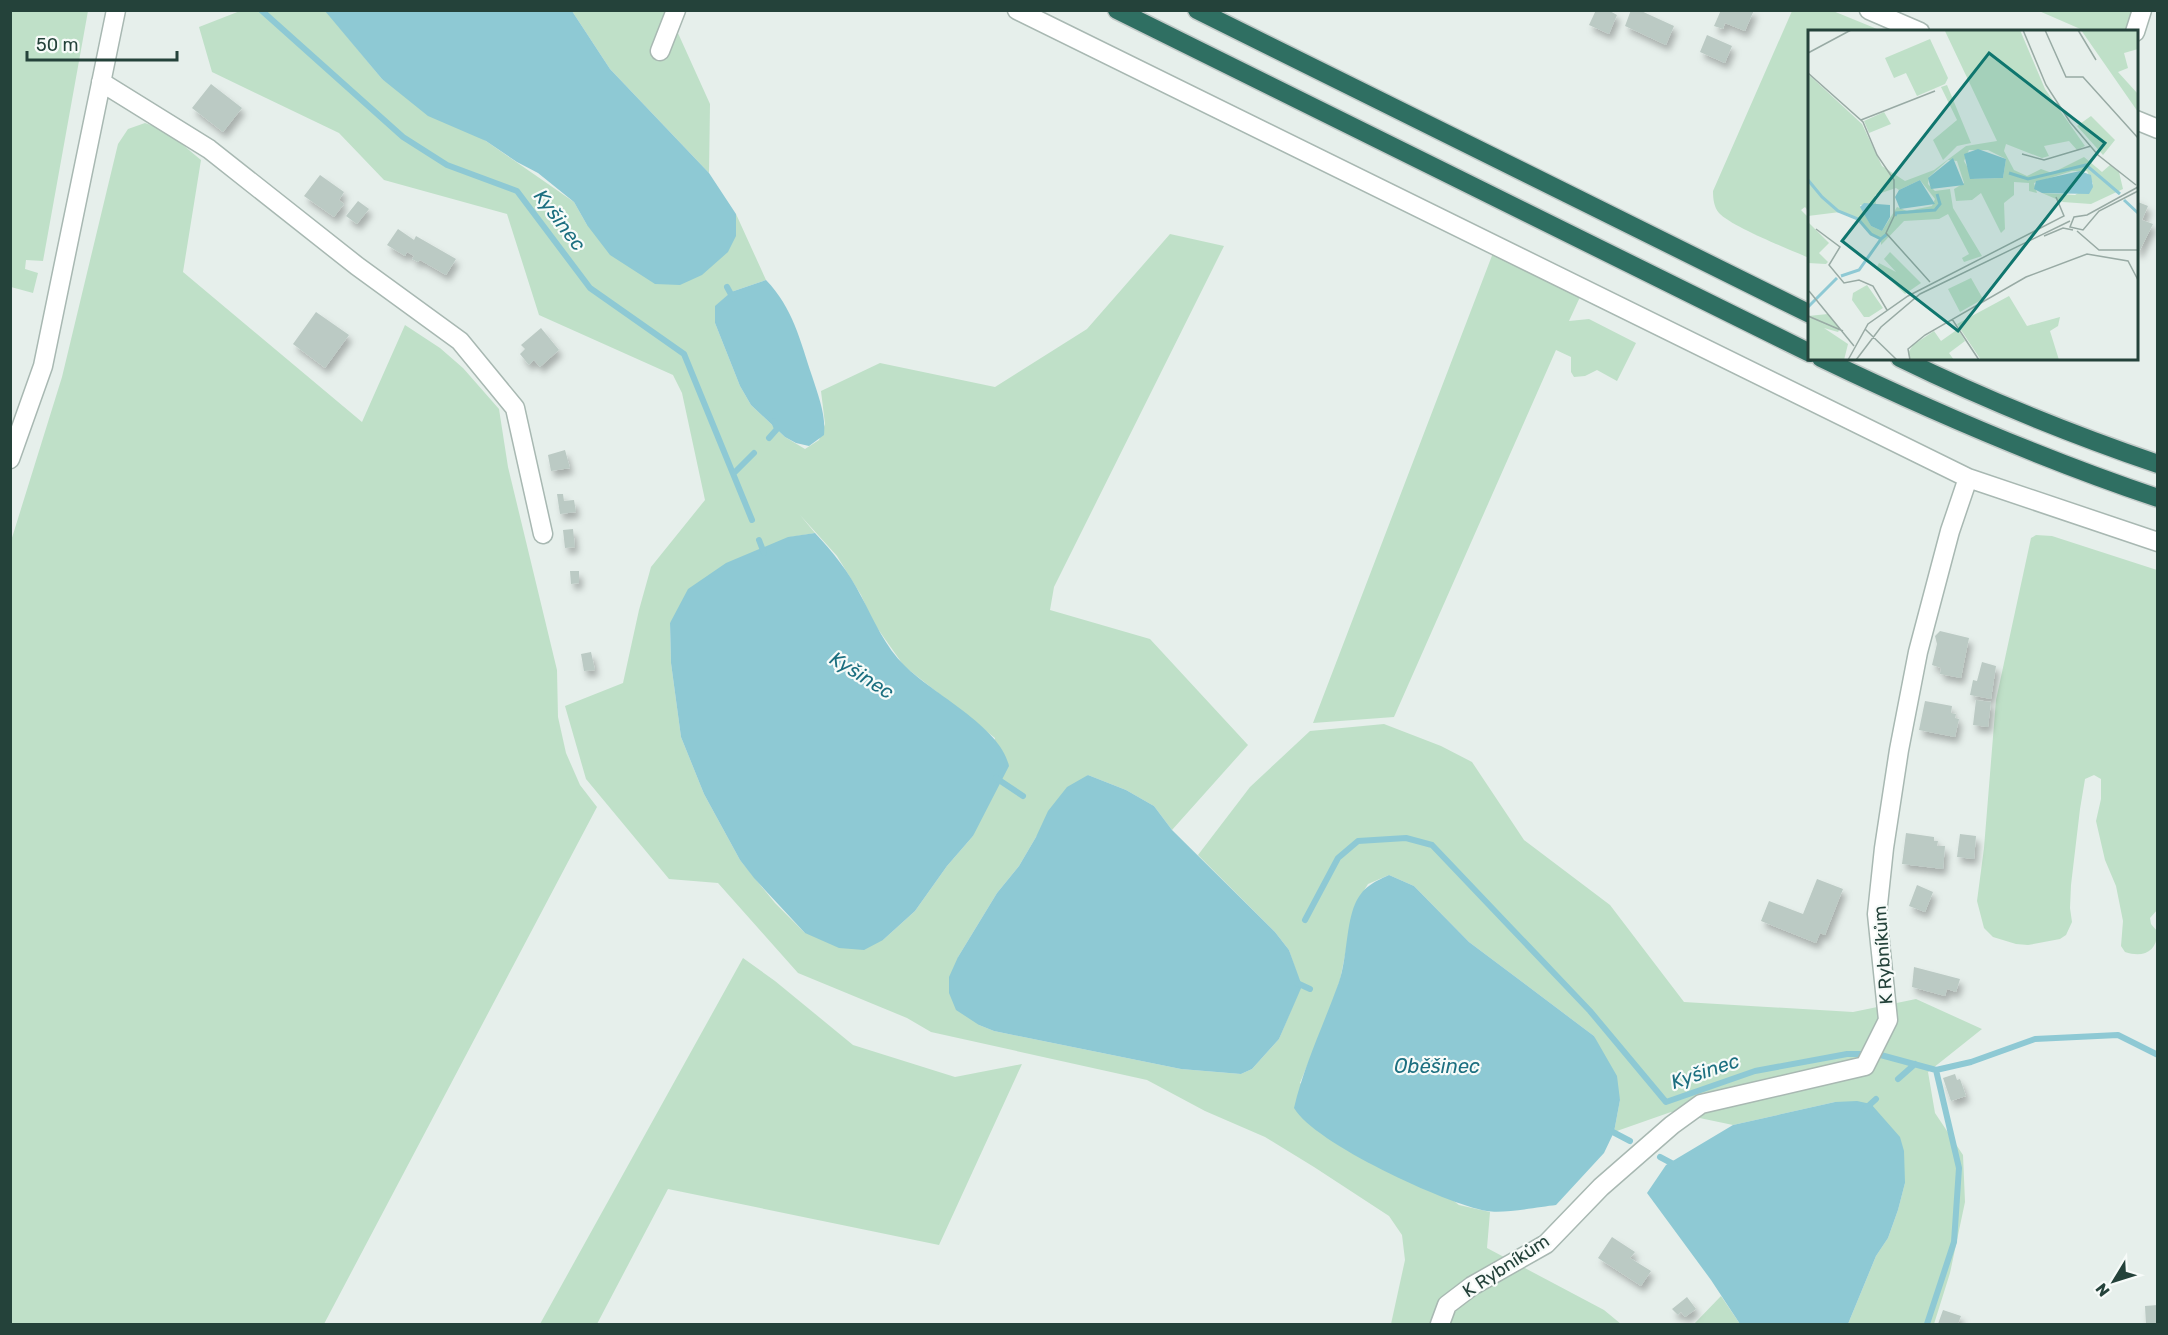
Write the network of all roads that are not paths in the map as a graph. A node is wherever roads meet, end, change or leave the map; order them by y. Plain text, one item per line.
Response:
1 (116, 10) edge
2 (676, 10) edge
3 (1017, 10) edge
4 (1117, 10) edge
5 (1197, 10) edge
6 (1869, 10) edge
7 (2142, 10) edge
8 (1915, 30) edge
9 (2136, 30) edge
10 (660, 51) dead end
11 (101, 82) junction
12 (2138, 121) edge
13 (2157, 129) edge
14 (1808, 314) edge
15 (1808, 353) edge
16 (1825, 360) edge
17 (1904, 360) edge
18 (10, 459) edge
19 (2157, 464) edge
20 (1968, 478) junction
21 (2157, 498) edge
22 (543, 534) dead end
23 (2157, 542) edge
24 (1440, 1324) edge

1 - 11 street
2 - 10 street
3 - 20 street
4 - 15 highway
5 - 14 highway
6 - 8 street
7 - 9 street
11 - 18 street
11 - 22 street
12 - 13 street
16 - 21 highway
17 - 19 highway
20 - 23 street
20 - 24 street, K Rybníkům

